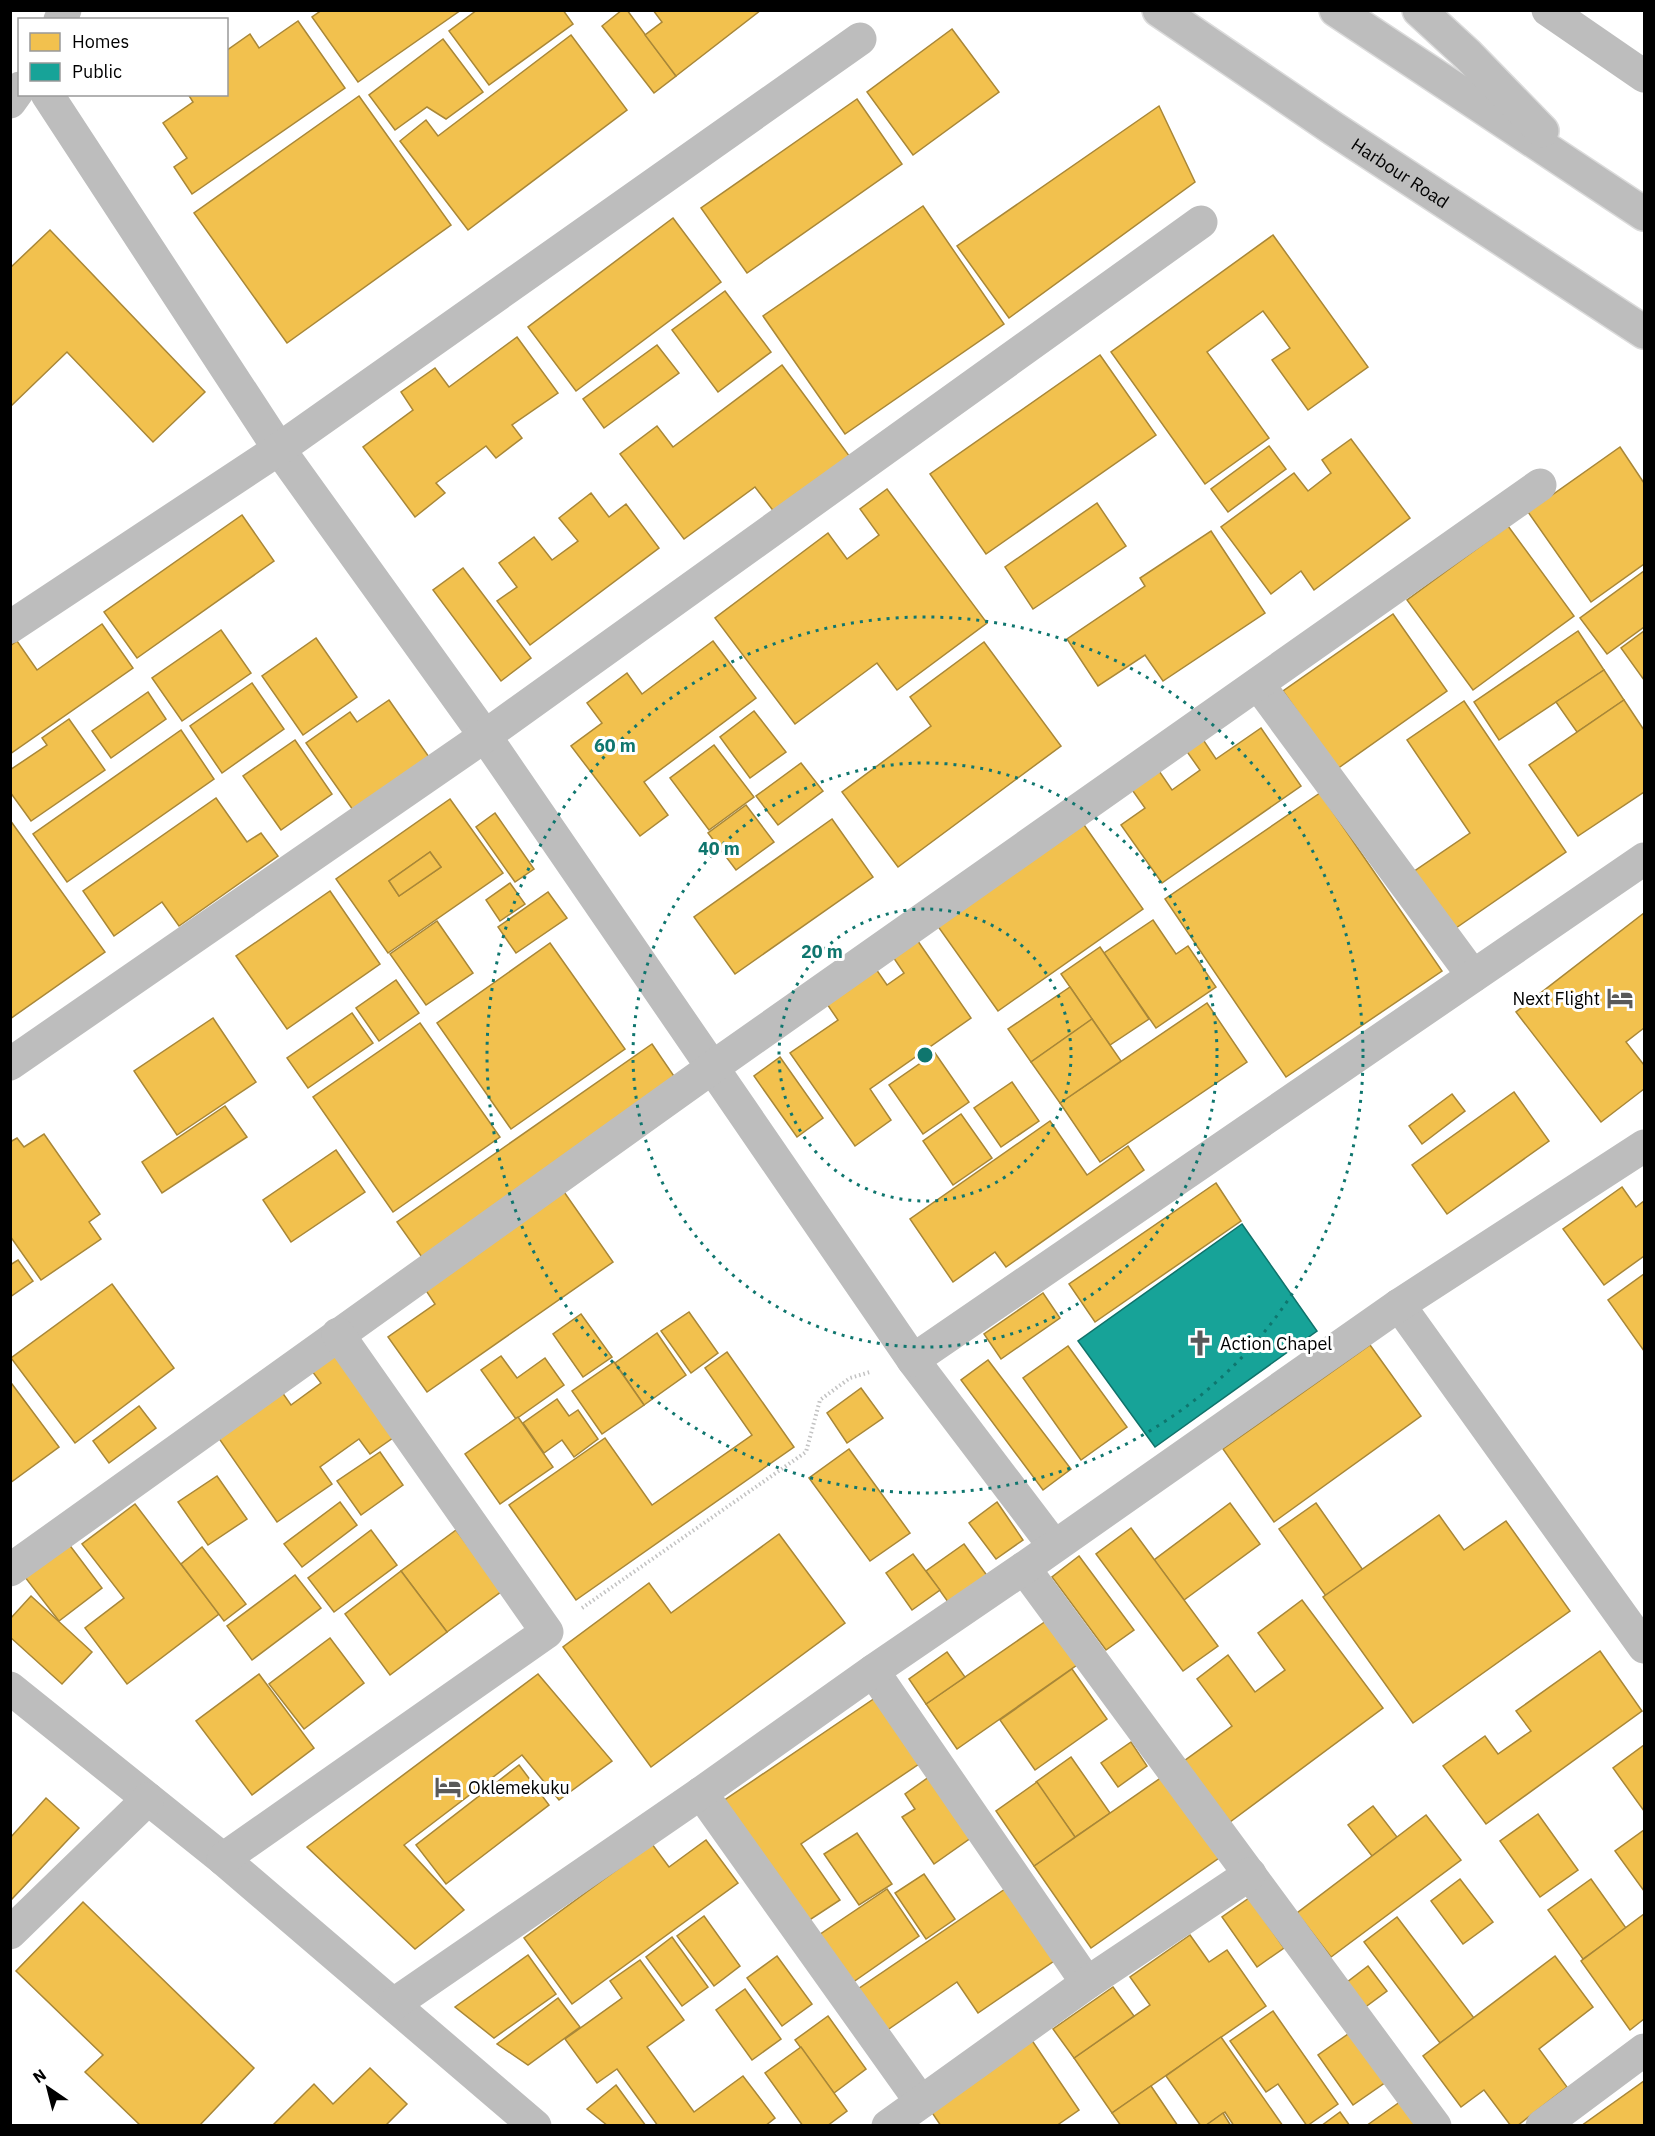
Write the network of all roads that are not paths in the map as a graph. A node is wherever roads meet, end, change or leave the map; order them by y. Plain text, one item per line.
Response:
1 (1159, 10) edge
2 (1336, 10) edge
3 (1419, 10) edge
4 (1548, 10) edge
5 (860, 39) dead end
6 (1644, 76) edge
7 (48, 96) edge
8 (1585, 175) junction
9 (1644, 214) edge
10 (1201, 222) dead end
11 (1644, 332) edge
12 (279, 449) junction
13 (1540, 484) dead end
14 (10, 627) edge
15 (1258, 684) junction
16 (485, 736) junction
17 (1644, 859) edge
18 (1473, 976) junction
19 (10, 1064) edge
20 (713, 1067) junction
21 (1644, 1146) edge
22 (1400, 1305) junction
23 (338, 1334) junction
24 (913, 1360) junction
25 (1053, 1546) junction
26 (1024, 1568) junction
27 (10, 1570) edge
28 (1634, 1609) edge
29 (1644, 1647) edge
30 (873, 1671) junction
31 (10, 1688) edge
32 (701, 1792) junction
33 (148, 1799) junction
34 (224, 1859) junction
35 (1251, 1874) junction
36 (10, 1933) edge
37 (1087, 1983) junction
38 (394, 2004) junction
39 (1644, 2050) edge
40 (921, 2102) junction
41 (535, 2126) edge
42 (888, 2126) edge
43 (1435, 2126) edge
44 (1542, 2126) edge

1 - 11 main road, Harbour Road
2 - 8 main road
3 - 8 main road
4 - 6 main road
5 - 12 main road
7 - 12 main road
8 - 9 main road
10 - 16 main road
12 - 14 main road
12 - 16 main road
13 - 15 main road
15 - 18 main road
15 - 20 main road
16 - 19 main road
16 - 20 main road
17 - 18 main road
18 - 24 main road
20 - 23 main road
20 - 24 main road
21 - 22 main road
22 - 25 main road
22 - 28 main road
23 - 27 main road
23 - 34 main road
24 - 25 main road
25 - 26 main road
26 - 30 main road
26 - 35 main road
28 - 29 main road
30 - 32 main road
30 - 37 main road
31 - 33 main road
32 - 38 main road
32 - 40 main road
33 - 34 main road
33 - 36 main road
34 - 38 main road
35 - 37 main road
35 - 43 main road
37 - 40 main road
38 - 41 main road
39 - 44 main road
40 - 42 main road

